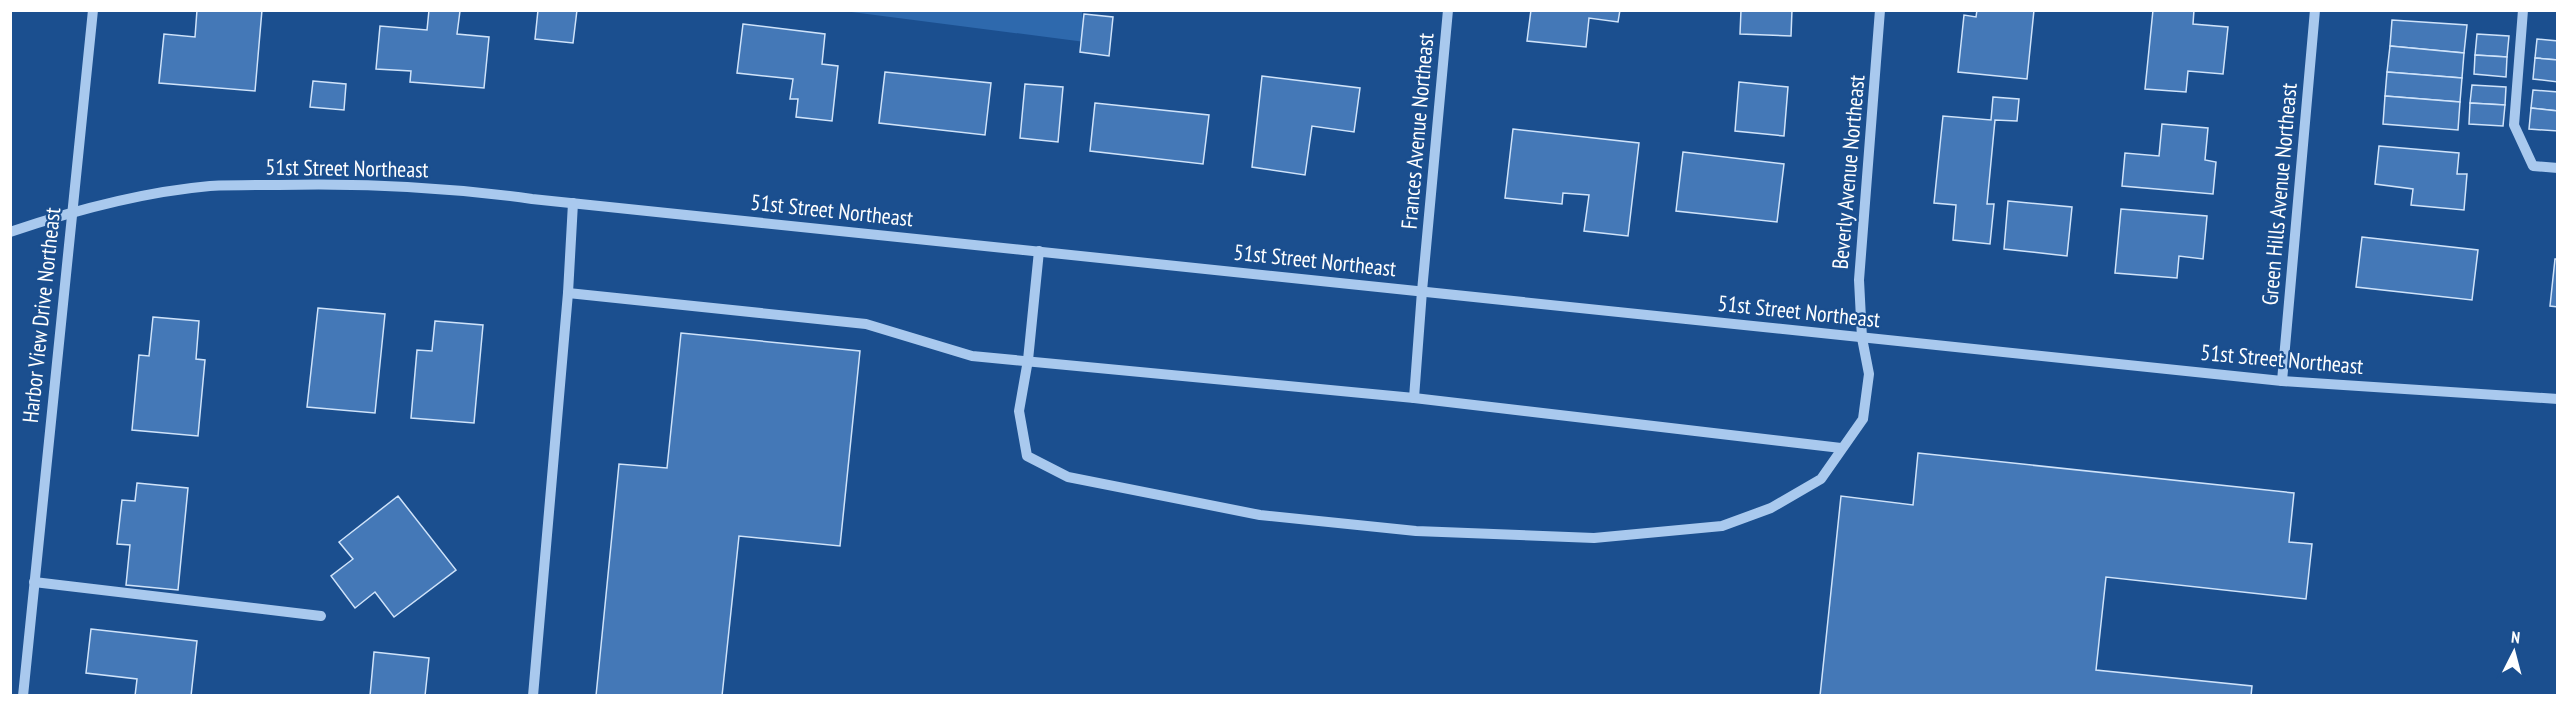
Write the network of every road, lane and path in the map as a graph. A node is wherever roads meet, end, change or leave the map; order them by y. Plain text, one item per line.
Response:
1 (93, 10) edge
2 (1448, 10) edge
3 (1880, 10) edge
4 (2314, 10) edge
5 (2523, 10) edge
6 (2558, 168) edge
7 (573, 203) junction
8 (70, 211) junction
9 (10, 232) edge
10 (1039, 251) junction
11 (1422, 291) junction
12 (568, 293) junction
13 (1862, 338) junction
14 (1028, 360) junction
15 (2282, 381) junction
16 (1414, 398) junction
17 (2558, 399) edge
18 (1841, 448) junction
19 (34, 582) junction
20 (321, 616) dead end
21 (22, 696) edge
22 (533, 696) edge

1 - 8 street, Harbor View Drive Northeast
2 - 11 street, Frances Avenue Northeast
3 - 13 street, Beverly Avenue Northeast
4 - 15 street, Green Hills Avenue Northeast
5 - 6 street
7 - 8 street, 51st Street Northeast
7 - 10 street, 51st Street Northeast
7 - 12 street
8 - 9 street, 51st Street Northeast
8 - 19 street, Harbor View Drive Northeast
10 - 11 street, 51st Street Northeast
10 - 14 street
11 - 13 street, 51st Street Northeast
11 - 16 street, Frances Avenue Northeast
12 - 14 street
12 - 22 street
13 - 15 street, 51st Street Northeast
13 - 18 street, Beverly Avenue Northeast
14 - 16 street
14 - 18 street, Beverly Avenue Northeast
15 - 17 street, 51st Street Northeast
16 - 18 street
19 - 20 street
19 - 21 street, Harbor View Drive Northeast

